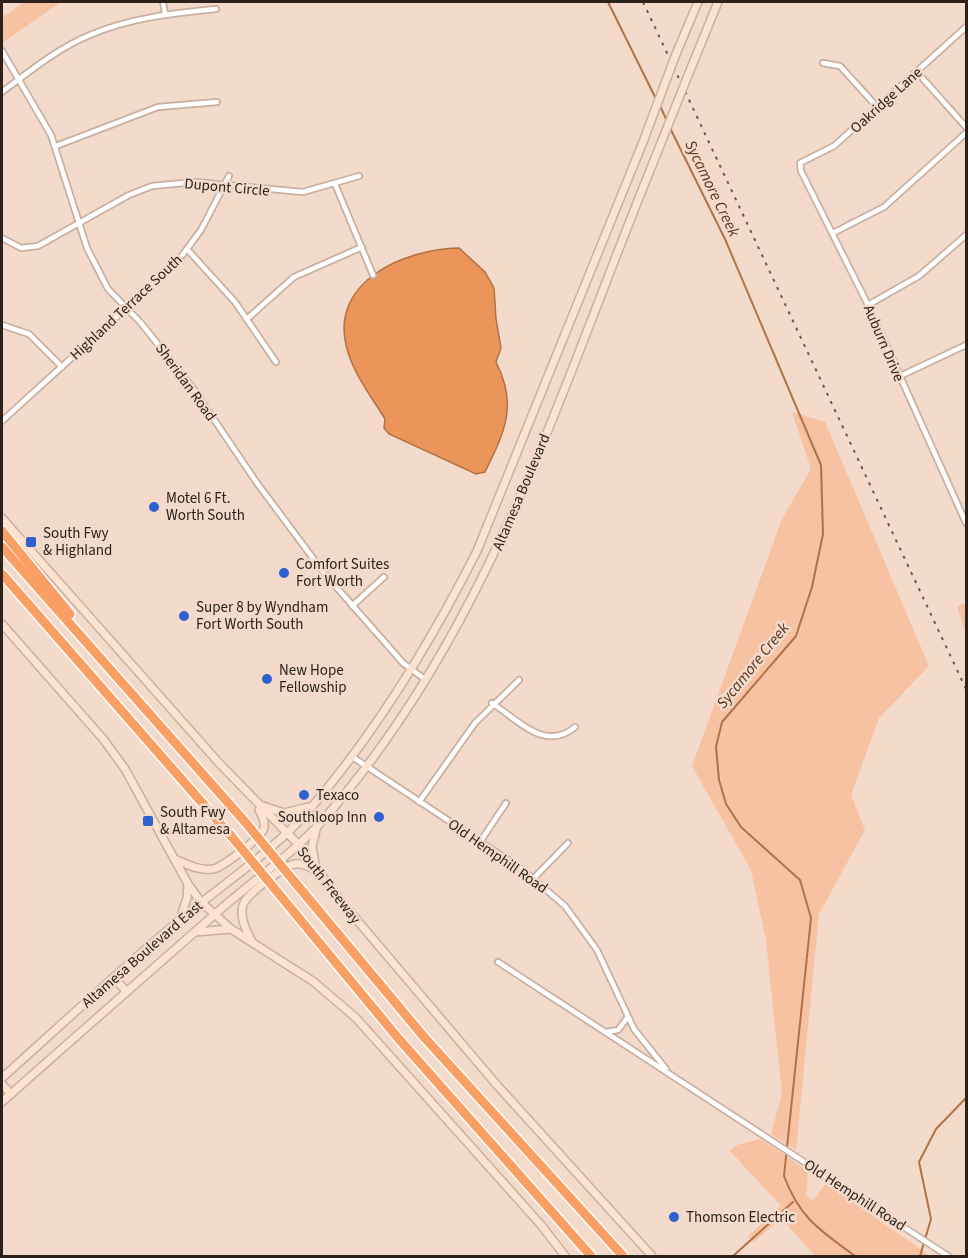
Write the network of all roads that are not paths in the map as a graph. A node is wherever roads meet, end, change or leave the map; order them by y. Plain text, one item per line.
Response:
1 (163, 2) edge
2 (698, 2) edge
3 (718, 2) edge
4 (216, 9) dead end
5 (165, 14) junction
6 (966, 27) edge
7 (2, 51) edge
8 (823, 63) dead end
9 (917, 72) junction
10 (20, 79) junction
11 (2, 92) edge
12 (216, 102) dead end
13 (878, 108) junction
14 (966, 127) edge
15 (966, 133) edge
16 (56, 146) junction
17 (800, 163) joint
18 (229, 176) dead end
19 (359, 176) dead end
20 (335, 184) junction
21 (225, 185) junction
22 (79, 223) junction
23 (833, 233) junction
24 (966, 235) edge
25 (2, 238) edge
26 (362, 247) junction
27 (187, 249) junction
28 (373, 275) dead end
29 (867, 305) junction
30 (127, 309) junction
31 (248, 318) junction
32 (2, 325) edge
33 (966, 345) edge
34 (276, 362) dead end
35 (62, 367) junction
36 (898, 377) junction
37 (2, 421) edge
38 (2, 518) edge
39 (966, 523) edge
40 (2, 531) edge
41 (2, 547) edge
42 (2, 576) edge
43 (384, 577) dead end
44 (352, 606) junction
45 (2, 624) edge
46 (411, 669) junction
47 (426, 680) junction
48 (519, 680) dead end
49 (125, 683) junction
50 (492, 703) junction
51 (575, 727) dead end
52 (351, 756) junction
53 (366, 766) junction
54 (255, 802) junction
55 (419, 802) junction
56 (506, 803) dead end
57 (312, 806) junction
58 (318, 826) junction
59 (285, 833) junction
60 (480, 842) junction
61 (568, 843) dead end
62 (298, 844) junction
63 (177, 860) junction
64 (315, 865) junction
65 (534, 878) junction
66 (325, 879) junction
67 (188, 884) junction
68 (201, 902) junction
69 (214, 915) junction
70 (179, 921) junction
71 (231, 929) junction
72 (195, 932) junction
73 (253, 945) junction
74 (498, 962) dead end
75 (114, 978) junction
76 (127, 992) junction
77 (627, 1018) junction
78 (606, 1032) junction
79 (672, 1076) junction
80 (2, 1078) edge
81 (2, 1084) edge
82 (11, 1094) junction
83 (2, 1102) edge
84 (565, 1257) edge
85 (591, 1257) edge
86 (623, 1257) edge
87 (652, 1257) edge
88 (948, 1257) edge

1 - 5 street
2 - 46 main road, Altamesa Boulevard, bridge
3 - 47 main road, Altamesa Boulevard, bridge
4 - 5 street
5 - 10 street
6 - 9 street, Oakridge Lane
7 - 10 street, Sheridan Road
8 - 13 street
9 - 13 street, Oakridge Lane
9 - 14 street
10 - 11 street
10 - 16 street, Sheridan Road
12 - 16 street
13 - 17 street, Oakridge Lane
15 - 23 street
16 - 22 street, Sheridan Road
17 - 23 street, Auburn Drive
18 - 21 street, Highland Terrace South
19 - 20 street, Dupont Circle
20 - 21 street, Dupont Circle
20 - 26 street
21 - 22 street, Dupont Circle
21 - 27 street, Highland Terrace South
22 - 25 street, Dupont Circle
22 - 30 street, Sheridan Road
23 - 29 street, Auburn Drive
24 - 29 street
26 - 28 street
26 - 31 street
27 - 30 street, Highland Terrace South
27 - 31 street
29 - 36 street, Auburn Drive
30 - 35 street, Highland Terrace South
30 - 44 street, Sheridan Road
31 - 34 street
32 - 35 street
33 - 36 street
35 - 37 street, Highland Terrace South
36 - 39 street, Auburn Drive
38 - 54 main road, South Freeway
40 - 49 highway
41 - 49 highway, South Freeway
42 - 85 highway, bridge
43 - 44 street
44 - 46 street, Sheridan Road
45 - 63 main road
46 - 47 street, Sheridan Road
46 - 52 main road, Altamesa Boulevard
47 - 53 main road, Altamesa Boulevard
48 - 50 street
49 - 86 highway, South Freeway, bridge
50 - 51 street
50 - 55 street
52 - 53 street, Old Hemphill Road
52 - 57 main road, Altamesa Boulevard
53 - 55 street, Old Hemphill Road
53 - 58 main road, Altamesa Boulevard
54 - 57 main road
54 - 59 main road, South Freeway
54 - 63 main road
55 - 60 street, Old Hemphill Road
56 - 60 street
57 - 59 main road, Altamesa Boulevard
58 - 62 main road, Altamesa Boulevard
58 - 64 main road
59 - 62 main road, South Freeway
59 - 68 main road, Altamesa Boulevard East
60 - 65 street, Old Hemphill Road
61 - 65 street
62 - 64 main road, South Freeway
62 - 69 main road, Altamesa Boulevard
63 - 67 main road
64 - 66 main road, South Freeway
65 - 77 street, Old Hemphill Road
66 - 73 main road
66 - 87 main road, South Freeway
67 - 68 main road
67 - 70 main road
68 - 69 main road
68 - 70 main road, Altamesa Boulevard East
69 - 71 main road
69 - 72 main road, Altamesa Boulevard East
70 - 75 main road, Altamesa Boulevard East
71 - 72 main road
71 - 73 main road
72 - 76 main road, Altamesa Boulevard East
73 - 84 main road
74 - 78 street, Old Hemphill Road
75 - 76 main road
75 - 80 main road, Altamesa Boulevard East
76 - 82 main road, Altamesa Boulevard East
77 - 78 street
77 - 79 street, Old Hemphill Road
78 - 79 street, Old Hemphill Road
79 - 88 street, Old Hemphill Road
81 - 82 main road
82 - 83 main road, Altamesa Boulevard East

